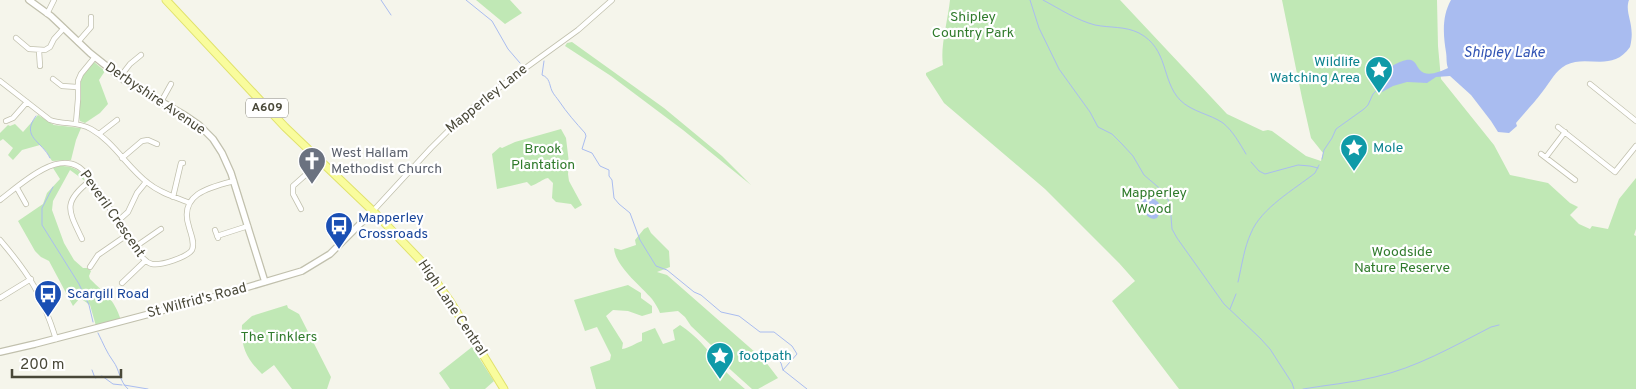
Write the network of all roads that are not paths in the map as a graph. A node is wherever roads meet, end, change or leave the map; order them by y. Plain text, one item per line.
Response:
1 (28, 0) edge
2 (54, 0) edge
3 (166, 0) edge
4 (612, 0) edge
5 (47, 14) junction
6 (92, 21) dead end
7 (64, 28) junction
8 (16, 38) dead end
9 (78, 42) junction
10 (39, 51) junction
11 (141, 55) dead end
12 (95, 57) junction
13 (40, 66) dead end
14 (120, 77) junction
15 (53, 79) dead end
16 (0, 81) edge
17 (171, 84) dead end
18 (1590, 84) dead end
19 (77, 87) junction
20 (28, 102) junction
21 (161, 102) junction
22 (117, 120) dead end
23 (9, 121) dead end
24 (1636, 121) edge
25 (76, 123) junction
26 (1558, 126) dead end
27 (1565, 132) junction
28 (100, 134) junction
29 (157, 144) dead end
30 (1636, 146) edge
31 (1541, 154) dead end
32 (122, 158) junction
33 (1546, 158) junction
34 (320, 162) junction
35 (182, 163) dead end
36 (1575, 172) dead end
37 (90, 180) junction
38 (234, 181) junction
39 (146, 182) junction
40 (17, 188) junction
41 (173, 197) junction
42 (0, 200) edge
43 (190, 203) junction
44 (25, 205) dead end
45 (301, 209) dead end
46 (373, 211) junction
47 (118, 221) junction
48 (248, 226) junction
49 (158, 230) dead end
50 (127, 235) junction
51 (217, 235) dead end
52 (82, 239) dead end
53 (0, 240) edge
54 (135, 247) junction
55 (145, 261) junction
56 (90, 267) dead end
57 (31, 279) junction
58 (265, 282) junction
59 (122, 283) dead end
60 (0, 298) edge
61 (56, 339) junction
62 (0, 352) edge
63 (504, 389) edge

1 - 5 street, Derbyshire Avenue
2 - 5 street
3 - 34 main road, A609
4 - 46 street, Mapperley Lane
5 - 7 street, Derbyshire Avenue
6 - 9 street
7 - 9 street, Derbyshire Avenue
7 - 10 street
8 - 10 street
9 - 12 street, Derbyshire Avenue
10 - 13 street
11 - 14 street
12 - 14 street, Derbyshire Avenue
12 - 19 street
14 - 21 street, Derbyshire Avenue
15 - 19 street
16 - 20 street
17 - 21 street
18 - 24 street
19 - 25 street
20 - 23 street
20 - 25 street
21 - 38 street, Derbyshire Avenue
22 - 28 street
25 - 28 street
26 - 27 street
27 - 30 street
27 - 33 street
28 - 32 street
29 - 32 street
31 - 33 street
32 - 39 street
33 - 36 street
34 - 45 street
34 - 46 main road, A609
35 - 41 street
37 - 40 street, Peveril Crescent
37 - 47 street, Peveril Crescent
37 - 52 street
38 - 43 street
38 - 48 street, Derbyshire Avenue
39 - 41 street
39 - 47 street
40 - 42 street, Peveril Crescent
40 - 44 street
41 - 43 street
43 - 55 street, Peveril Crescent
46 - 58 street, St Wilfrid's Road
46 - 63 main road, High Lane Central / A609
47 - 50 street, Peveril Crescent
48 - 51 street
48 - 58 street, Derbyshire Avenue
49 - 54 street
50 - 54 street, Peveril Crescent
50 - 56 street
53 - 57 street
54 - 55 street, Peveril Crescent
55 - 59 street
57 - 60 street
57 - 61 street
58 - 61 street, St Wilfrid's Road
61 - 62 street, St Wilfrid's Road

